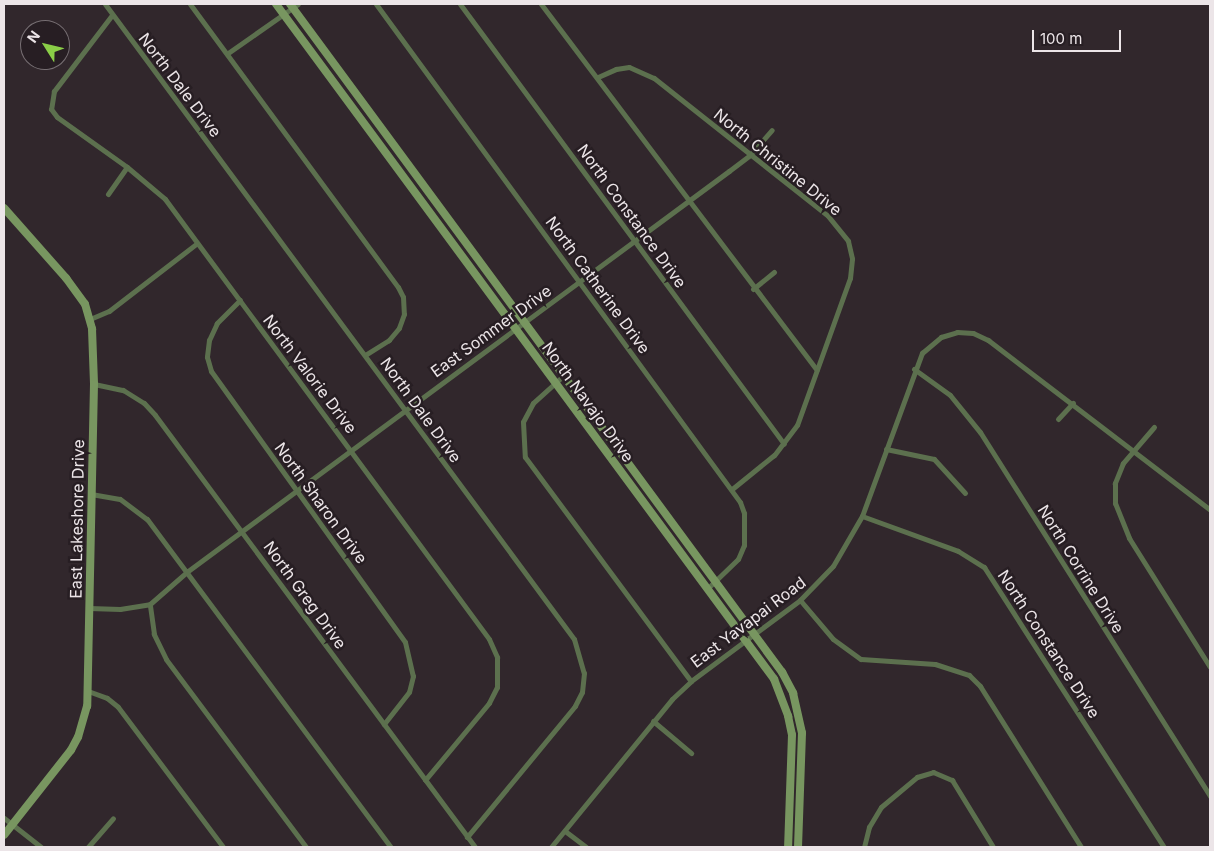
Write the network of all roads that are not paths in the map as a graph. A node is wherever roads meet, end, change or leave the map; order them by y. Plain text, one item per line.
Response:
1 (105, 4) edge
2 (190, 4) edge
3 (276, 4) edge
4 (376, 4) edge
5 (460, 4) edge
6 (541, 4) edge
7 (294, 5) edge
8 (284, 14) junction
9 (112, 15) junction
10 (228, 53) junction
11 (598, 77) junction
12 (772, 130) dead end
13 (750, 155) junction
14 (127, 167) junction
15 (108, 194) dead end
16 (688, 200) junction
17 (4, 208) edge
18 (635, 240) junction
19 (196, 244) junction
20 (774, 272) dead end
21 (580, 281) junction
22 (753, 289) junction
23 (240, 300) junction
24 (90, 319) junction
25 (525, 322) junction
26 (517, 328) junction
27 (365, 355) junction
28 (914, 369) junction
29 (817, 370) junction
30 (564, 375) junction
31 (556, 382) junction
32 (94, 384) junction
33 (1073, 403) junction
34 (404, 409) junction
35 (1058, 418) dead end
36 (1154, 427) dead end
37 (784, 444) junction
38 (886, 449) junction
39 (351, 450) junction
40 (1133, 450) junction
41 (732, 489) junction
42 (297, 490) junction
43 (965, 493) dead end
44 (91, 494) junction
45 (1210, 510) edge
46 (862, 516) junction
47 (243, 530) junction
48 (188, 571) junction
49 (717, 581) junction
50 (709, 587) junction
51 (800, 600) junction
52 (150, 604) junction
53 (89, 608) junction
54 (755, 634) junction
55 (748, 640) junction
56 (1210, 667) edge
57 (690, 681) junction
58 (88, 691) junction
59 (653, 721) junction
60 (384, 724) junction
61 (691, 753) dead end
62 (792, 764) junction
63 (803, 764) junction
64 (425, 780) junction
65 (1210, 796) edge
66 (4, 818) edge
67 (113, 818) dead end
68 (12, 825) junction
69 (564, 831) junction
70 (4, 835) edge
71 (467, 837) junction
72 (41, 847) edge
73 (88, 847) edge
74 (224, 847) edge
75 (306, 847) edge
76 (391, 847) edge
77 (475, 847) edge
78 (551, 847) edge
79 (586, 847) edge
80 (788, 847) edge
81 (798, 847) edge
82 (864, 847) edge
83 (993, 847) edge
84 (1081, 847) edge
85 (1164, 847) edge

1 - 9 street, North Dale Drive
2 - 10 street
3 - 8 street, North Navajo Drive
4 - 21 street, North Catherine Drive
5 - 18 street, North Constance Drive
6 - 11 street
7 - 8 street
7 - 25 street, North Navajo Drive
8 - 10 street
8 - 26 street, North Navajo Drive
9 - 14 street, North Valorie Drive
9 - 27 street, North Dale Drive
10 - 27 street
11 - 13 street, North Christine Drive
11 - 16 street
12 - 13 street, East Sommer Drive
13 - 16 street, East Sommer Drive
13 - 29 street, North Christine Drive
14 - 15 street
14 - 19 street, North Valorie Drive
16 - 18 street, East Sommer Drive
16 - 22 street
17 - 24 street, East Lakeshore Drive
18 - 21 street, East Sommer Drive
18 - 37 street, North Constance Drive
19 - 23 street, North Valorie Drive
19 - 24 street
20 - 22 street
21 - 25 street, East Sommer Drive
21 - 41 street, North Catherine Drive
22 - 29 street
23 - 39 street, North Valorie Drive
23 - 42 street, North Sharon Drive
24 - 32 street, East Lakeshore Drive
25 - 26 street, East Sommer Drive
25 - 30 street, North Navajo Drive
26 - 31 street, North Navajo Drive
26 - 34 street, East Sommer Drive
27 - 34 street, North Dale Drive
28 - 33 street, East Yavapai Road
28 - 38 street, East Yavapai Road
28 - 65 street, North Corrine Drive
29 - 37 street, North Christine Drive
30 - 31 street
30 - 49 street, North Navajo Drive
31 - 50 street, North Navajo Drive
31 - 57 street
32 - 44 street, East Lakeshore Drive
32 - 47 street, North Greg Drive
33 - 35 street
33 - 40 street
34 - 39 street, East Sommer Drive
34 - 71 street, North Dale Drive
36 - 40 street
37 - 41 street, North Christine Drive
38 - 43 street
38 - 46 street, East Yavapai Road
39 - 42 street, East Sommer Drive
39 - 64 street, North Valorie Drive
40 - 45 street
40 - 56 street
41 - 49 street, North Catherine Drive
42 - 47 street, East Sommer Drive
42 - 60 street, North Sharon Drive
44 - 48 street
44 - 53 street, East Lakeshore Drive
46 - 51 street, East Yavapai Road
46 - 85 street, North Constance Drive
47 - 48 street, East Sommer Drive
47 - 60 street, North Greg Drive
48 - 52 street, East Sommer Drive
48 - 76 street
49 - 50 street, North Catherine Drive
49 - 54 street, North Navajo Drive
50 - 55 street, North Navajo Drive
51 - 54 street, East Yavapai Road
51 - 84 street
52 - 53 street
52 - 75 street
53 - 58 street, East Lakeshore Drive
54 - 55 street, East Yavapai Road
54 - 63 street, North Navajo Drive
55 - 57 street, East Yavapai Road
55 - 62 street, North Navajo Drive
57 - 59 street, East Yavapai Road
58 - 68 street, East Lakeshore Drive
58 - 74 street
59 - 61 street
59 - 69 street, East Yavapai Road
60 - 64 street, North Greg Drive
62 - 63 street
62 - 80 street, North Navajo Drive
63 - 81 street, North Navajo Drive
64 - 71 street, North Greg Drive
66 - 68 street
67 - 73 street
68 - 70 street, East Lakeshore Drive
68 - 72 street
69 - 78 street, East Yavapai Road
69 - 79 street
71 - 77 street, North Greg Drive
82 - 83 street

